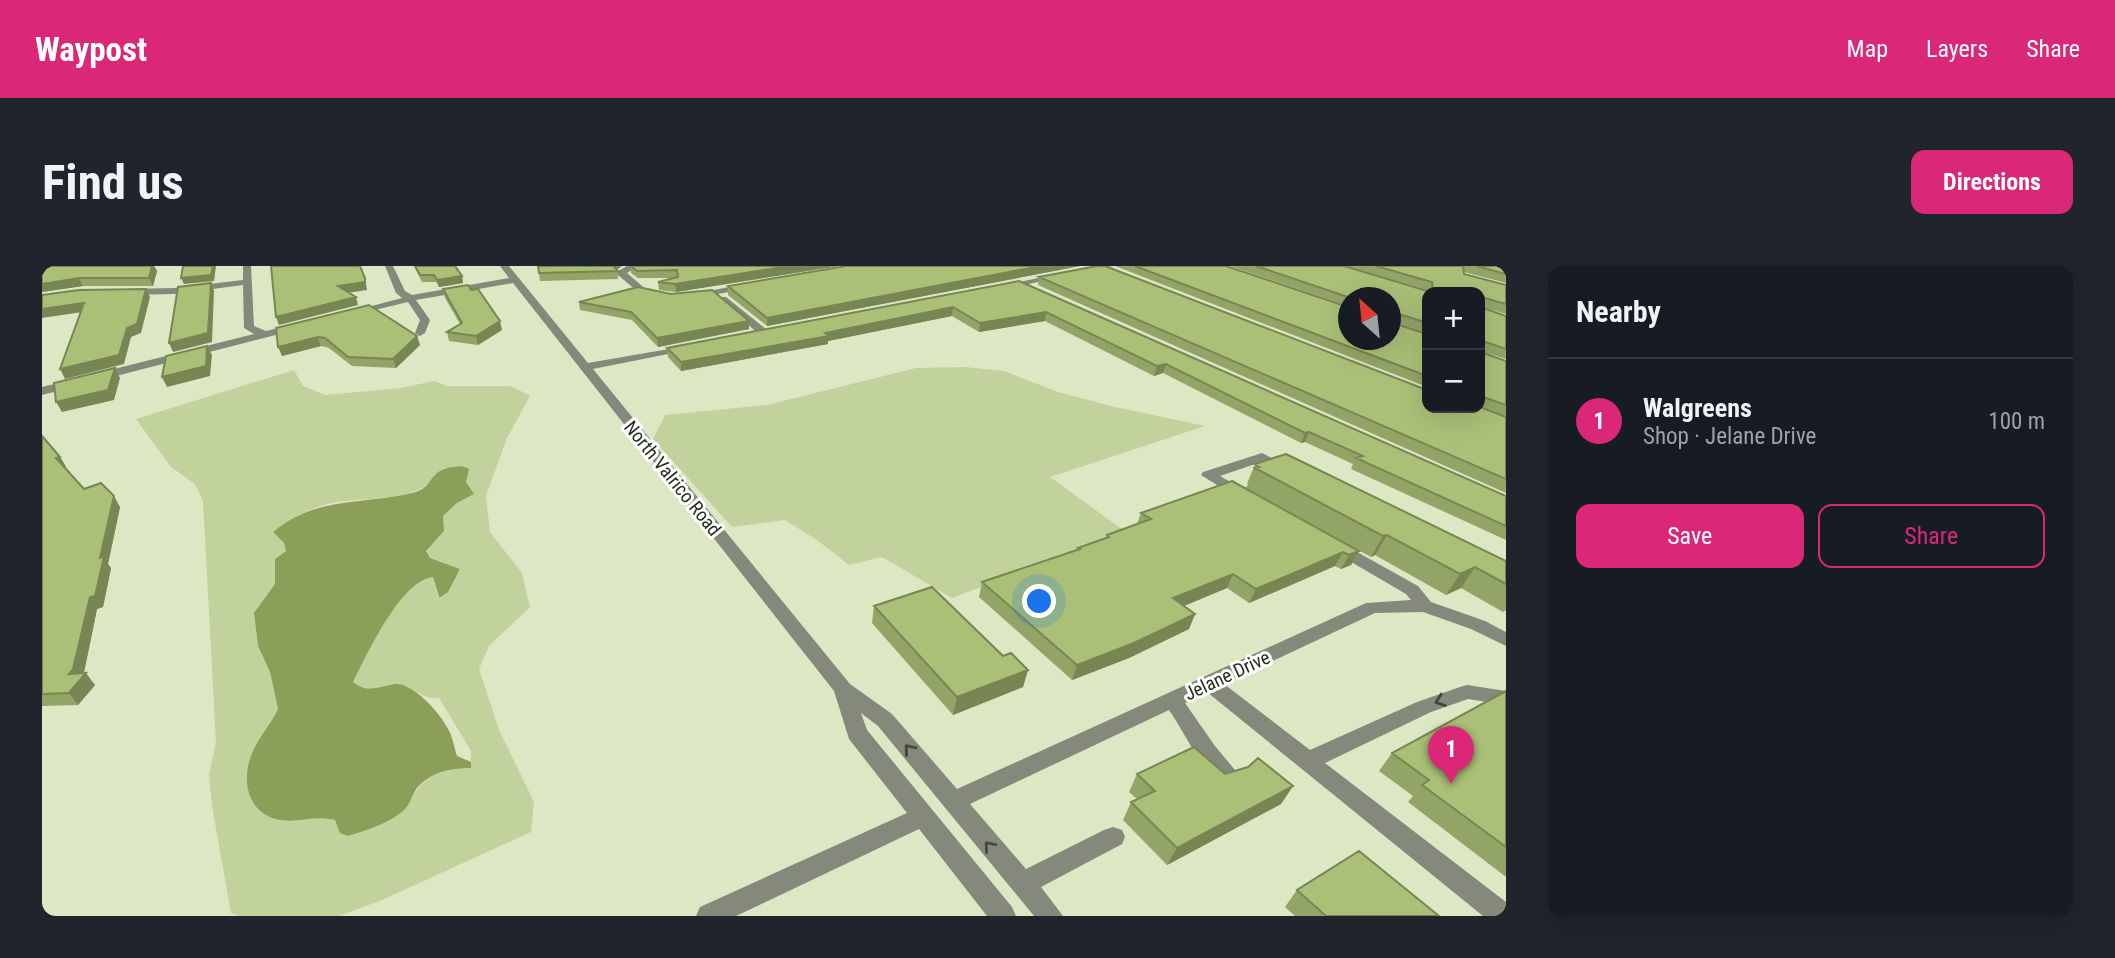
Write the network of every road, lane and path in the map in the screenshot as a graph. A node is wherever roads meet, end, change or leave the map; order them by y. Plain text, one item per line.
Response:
1 (247, 266) edge
2 (389, 266) edge
3 (504, 266) edge
4 (634, 266) edge
5 (1106, 268) edge
6 (514, 280) junction
7 (247, 282) junction
8 (1018, 283) junction
9 (766, 284) edge
10 (992, 288) edge
11 (109, 292) edge
12 (715, 292) junction
13 (1044, 294) edge
14 (689, 296) edge
15 (668, 297) edge
16 (410, 298) junction
17 (344, 315) edge
18 (305, 325) edge
19 (776, 330) edge
20 (763, 332) junction
21 (421, 333) dead end
22 (266, 335) junction
23 (750, 335) edge
24 (697, 345) edge
25 (585, 367) junction
26 (42, 391) edge
27 (1299, 476) edge
28 (1263, 505) edge
29 (1320, 537) edge
30 (1425, 606) junction
31 (1506, 640) edge
32 (1209, 683) junction
33 (843, 689) junction
34 (1506, 698) edge
35 (1172, 701) junction
36 (1308, 761) junction
37 (1229, 776) edge
38 (953, 802) junction
39 (923, 816) junction
40 (1113, 837) dead end
41 (1022, 884) junction
42 (714, 915) edge
43 (1003, 916) edge
44 (1050, 916) edge
45 (1503, 916) edge

1 - 7 street
2 - 16 street
3 - 6 street, North Valrico Road
4 - 15 street
5 - 8 street
6 - 16 street
6 - 25 street, North Valrico Road
7 - 11 street
7 - 22 street
8 - 10 street
8 - 13 street
9 - 12 street
12 - 14 street
12 - 20 street
16 - 17 street
16 - 21 street
18 - 22 street
19 - 20 street
20 - 23 street
22 - 26 street
24 - 25 street
25 - 33 street, North Valrico Road
27 - 28 street
29 - 30 street
30 - 31 street, Jelane Drive
30 - 32 street, Jelane Drive
32 - 35 street, Jelane Drive
32 - 36 street
38 -> 33 street, North Valrico Road
33 - 39 street, North Valrico Road
34 -> 36 street
35 - 37 street
35 - 38 street, Jelane Drive
36 - 45 street
41 -> 38 street, North Valrico Road
39 - 42 street
39 - 43 street, North Valrico Road
40 - 41 street
41 - 44 street, North Valrico Road

